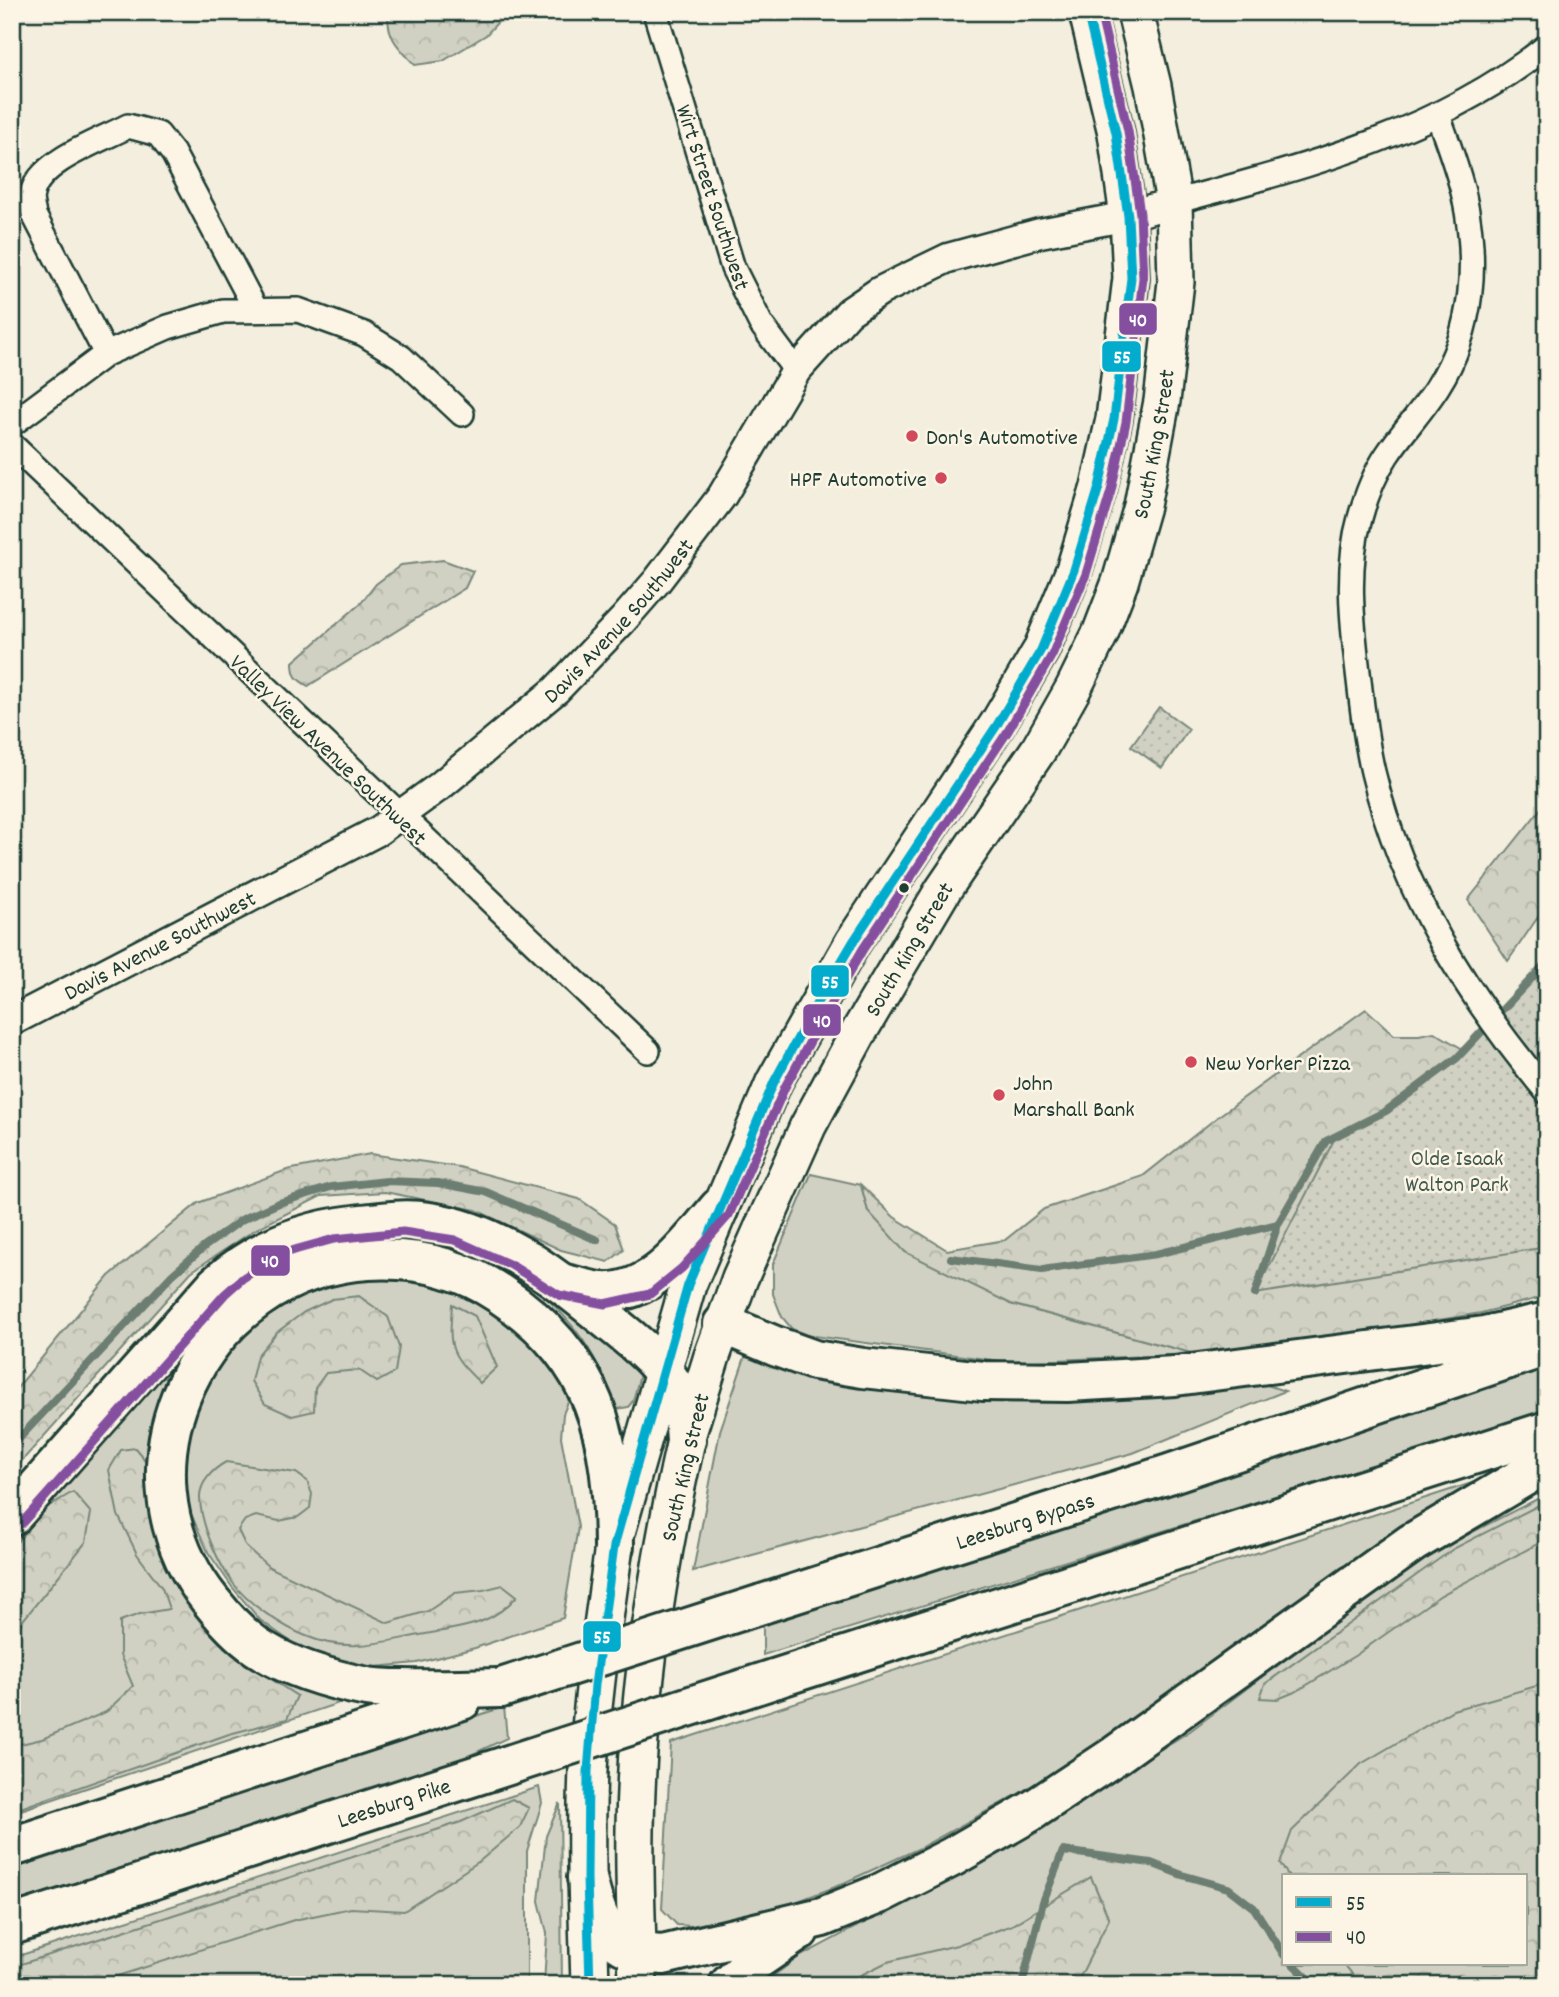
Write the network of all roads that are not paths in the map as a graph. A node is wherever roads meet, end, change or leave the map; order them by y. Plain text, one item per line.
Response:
1 (655, 12) edge
2 (1087, 12) edge
3 (1135, 12) edge
4 (1547, 46) edge
5 (1438, 115) junction
6 (1174, 202) junction
7 (1128, 216) junction
8 (256, 310) junction
9 (106, 355) junction
10 (796, 371) junction
11 (462, 414) dead end
12 (12, 424) edge
13 (12, 446) edge
14 (398, 816) junction
15 (12, 1021) edge
16 (648, 1051) dead end
17 (1547, 1092) edge
18 (719, 1208) junction
19 (564, 1284) junction
20 (1547, 1322) edge
21 (723, 1324) junction
22 (1547, 1346) edge
23 (663, 1370) junction
24 (1547, 1431) edge
25 (686, 1440) junction
26 (1547, 1463) edge
27 (12, 1516) edge
28 (614, 1546) junction
29 (500, 1688) junction
30 (12, 1847) edge
31 (587, 1878) junction
32 (822, 1917) junction
33 (12, 1925) edge
34 (637, 1969) edge
35 (590, 1985) edge
36 (729, 1985) edge

1 - 10 street, Wirt Street Southwest
2 - 7 main road, South King Street
3 - 6 main road, South King Street
4 - 5 street
5 - 6 street
5 - 17 street
6 - 7 street, Davis Avenue Southwest
6 - 21 main road, South King Street
7 - 10 street, Davis Avenue Southwest
7 - 18 main road, South King Street
8 - 9 street
8 - 9 street
8 - 11 street
9 - 12 street
10 - 14 street, Davis Avenue Southwest
13 - 14 street, Valley View Avenue Southwest
14 - 15 street, Davis Avenue Southwest
14 - 16 street, Valley View Avenue Southwest
18 - 19 highway
18 - 23 main road, South King Street
19 - 23 highway
19 - 27 highway
20 - 21 highway
21 - 25 main road, South King Street
22 - 29 highway, Leesburg Bypass, bridge
23 - 25 highway
23 - 28 main road, South King Street
24 - 33 highway, Leesburg Pike, bridge
25 - 34 highway, South King Street
26 - 32 highway
28 - 29 highway
28 - 31 highway, South King Street
29 - 30 highway
31 - 34 highway
31 - 35 highway, South King Street
32 - 34 highway
32 - 36 highway

